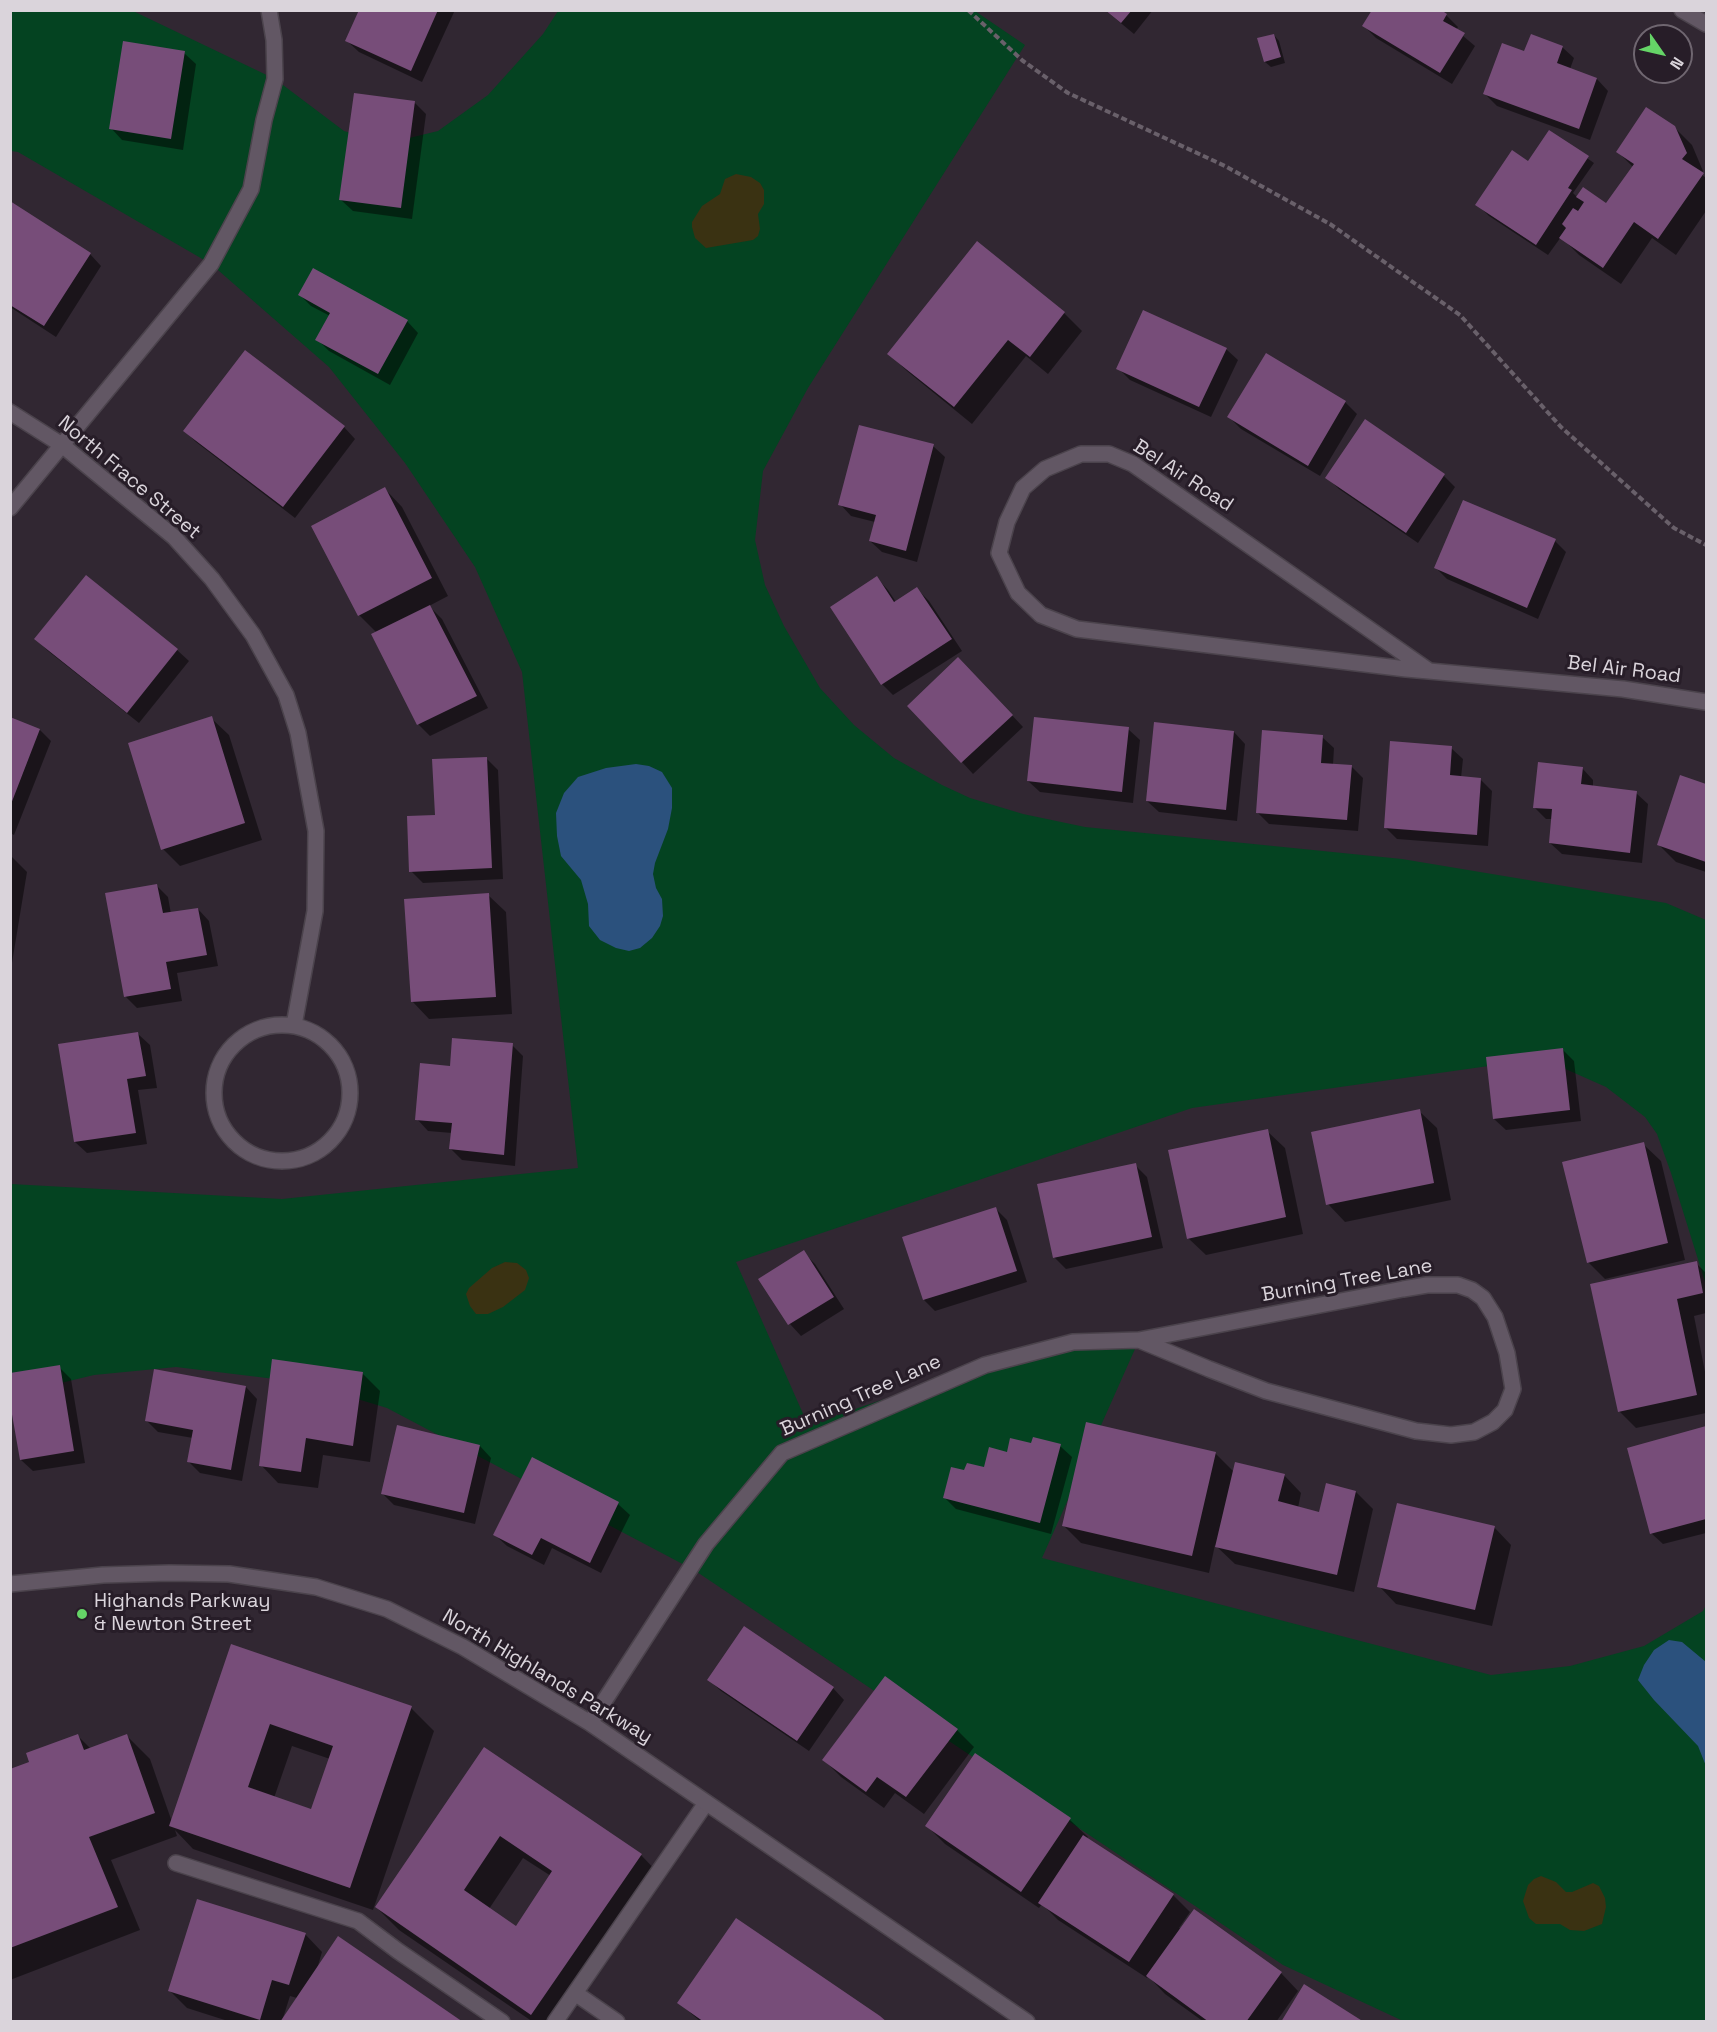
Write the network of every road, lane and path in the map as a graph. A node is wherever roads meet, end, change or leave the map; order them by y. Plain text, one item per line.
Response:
1 (269, 10) edge
2 (968, 10) edge
3 (1682, 10) edge
4 (1707, 24) edge
5 (10, 412) edge
6 (62, 445) junction
7 (10, 508) edge
8 (1707, 545) edge
9 (1429, 671) junction
10 (1707, 702) edge
11 (294, 1025) junction
12 (1139, 1340) junction
13 (10, 1584) edge
14 (590, 1723) junction
15 (706, 1803) junction
16 (176, 1863) dead end
17 (574, 1993) junction
18 (502, 2022) edge
19 (555, 2022) edge
20 (617, 2022) edge
21 (1027, 2022) edge

1 - 6 street
2 - 8 path
3 - 4 street
5 - 6 street, North Frace Street
6 - 7 street
6 - 11 street, North Frace Street
9 - 9 street, Bel Air Road
9 - 10 street, Bel Air Road
11 - 11 street
12 - 12 street, Burning Tree Lane
12 - 14 street, Burning Tree Lane
13 - 14 street, North Highlands Parkway
14 - 15 street, North Highlands Parkway
15 - 17 street
15 - 21 street, North Highlands Parkway
16 - 18 street
17 - 19 street
17 - 20 street

